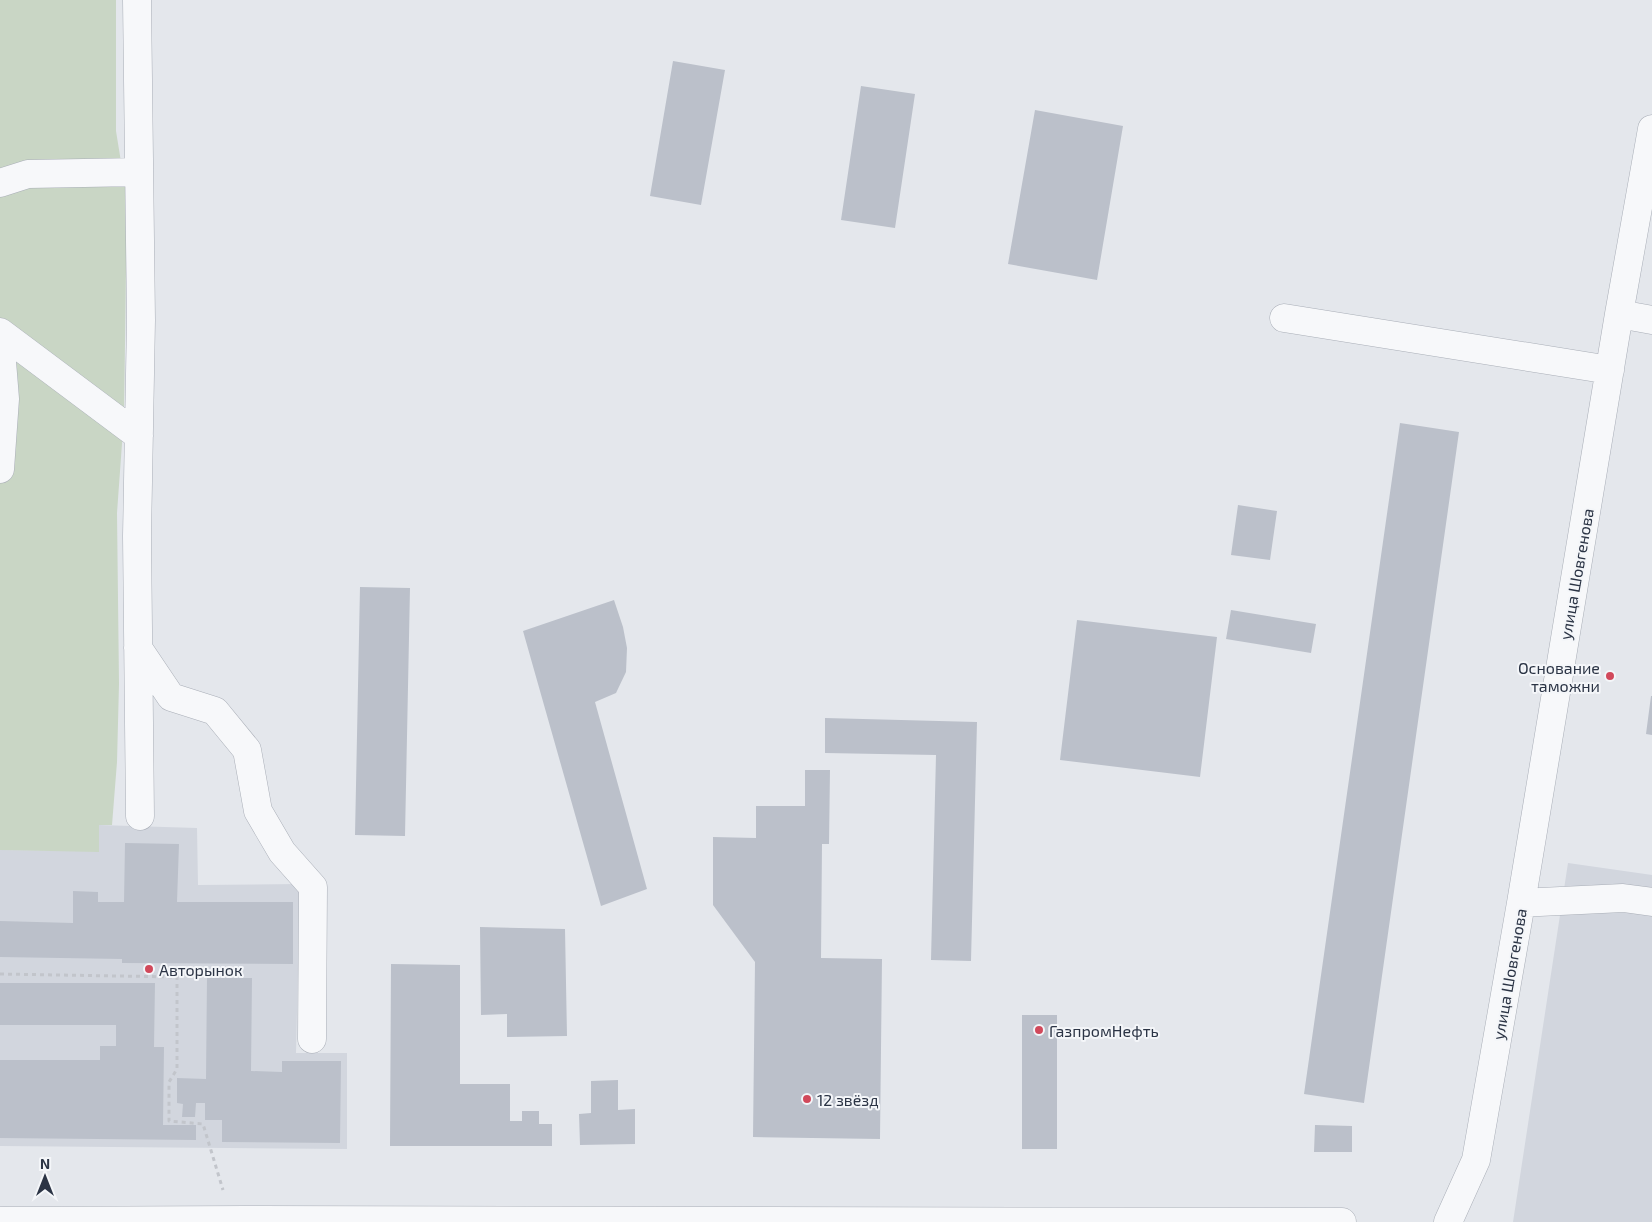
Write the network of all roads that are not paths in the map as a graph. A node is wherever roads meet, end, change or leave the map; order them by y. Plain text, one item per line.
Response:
1 (137, 0) edge
2 (1652, 129) edge
3 (139, 172) junction
4 (0, 183) edge
5 (1619, 314) junction
6 (1284, 318) dead end
7 (1652, 320) edge
8 (0, 332) edge
9 (0, 336) edge
10 (1610, 370) junction
11 (139, 436) junction
12 (0, 469) edge
13 (138, 648) junction
14 (140, 816) dead end
15 (1652, 902) edge
16 (1521, 903) junction
17 (312, 1039) dead end
18 (0, 1221) edge
19 (1342, 1222) edge
20 (1448, 1222) edge

1 - 3 street
2 - 5 street, улица Шовгенова
3 - 4 street
3 - 11 street
5 - 7 street
5 - 10 street, улица Шовгенова
6 - 10 street
8 - 11 street
9 - 12 street
10 - 16 street, улица Шовгенова
11 - 13 street
13 - 14 street
13 - 17 street
15 - 16 street
16 - 20 street, улица Шовгенова
18 - 19 street

